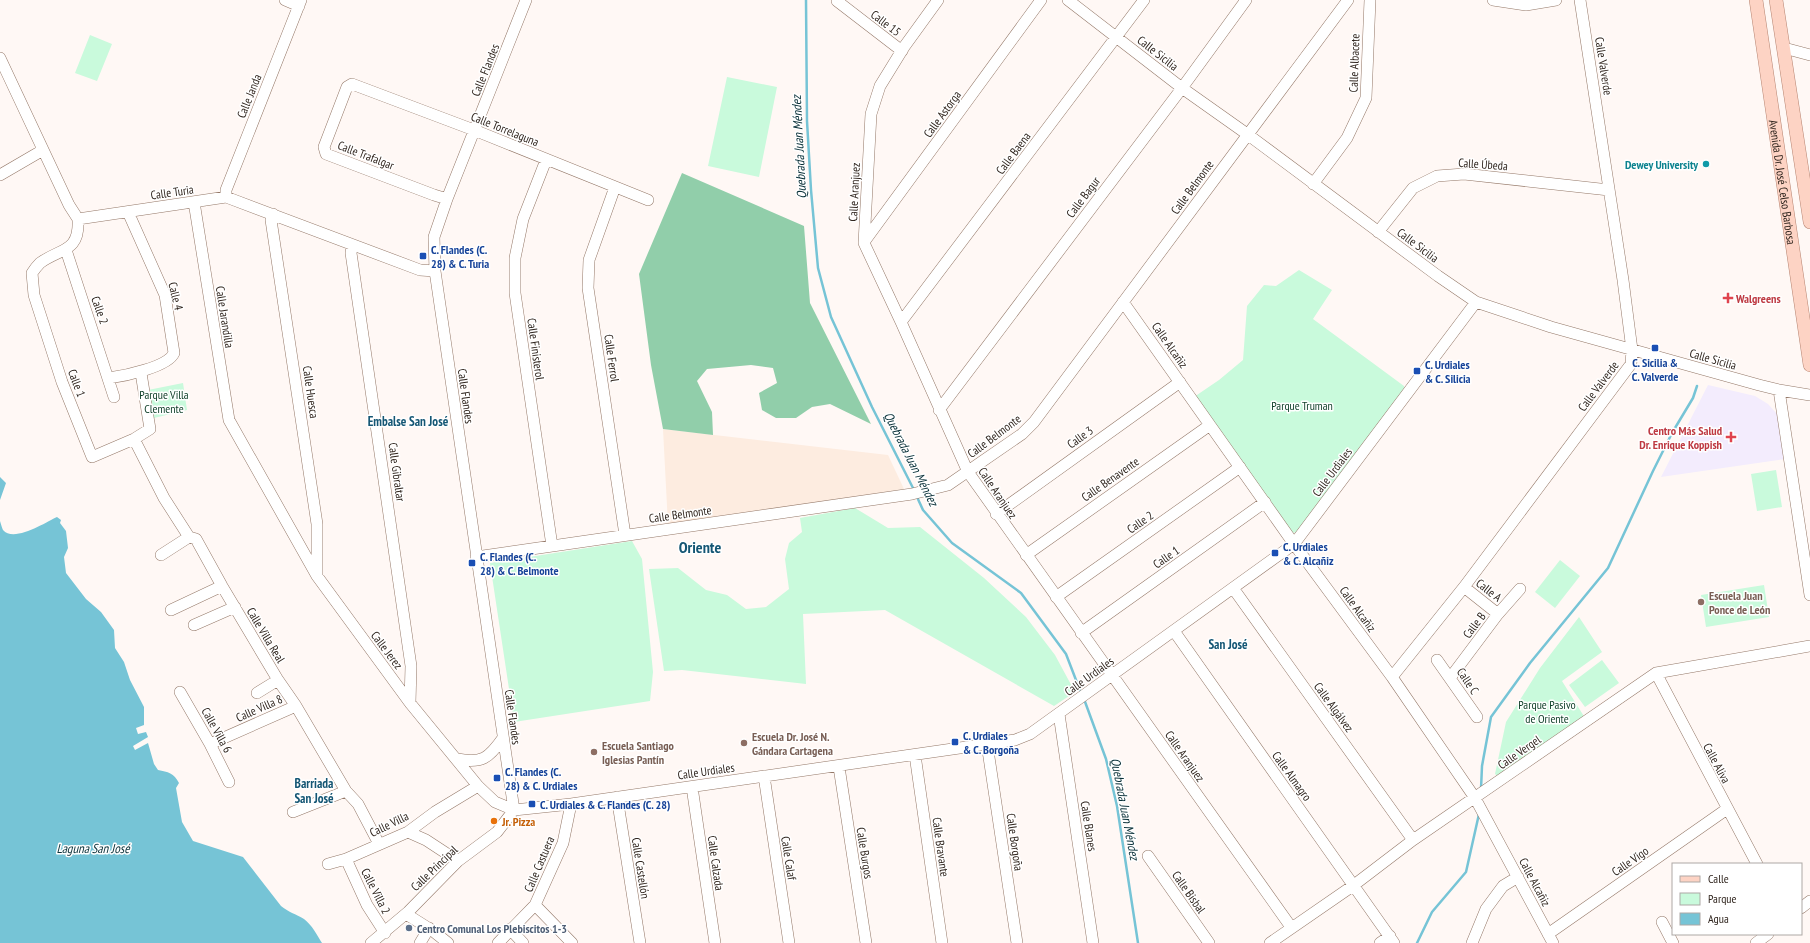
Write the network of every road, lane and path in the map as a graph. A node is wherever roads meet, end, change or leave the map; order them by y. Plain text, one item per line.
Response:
1 (285, 0) edge
2 (526, 0) edge
3 (938, 0) edge
4 (1041, 0) edge
5 (1068, 0) edge
6 (1144, 0) edge
7 (1246, 0) edge
8 (1348, 0) edge
9 (1370, 0) edge
10 (1493, 0) edge
11 (1556, 0) edge
12 (1580, 0) edge
13 (1757, 0) edge
14 (1776, 0) edge
15 (837, 1) dead end
16 (300, 3) edge
17 (1117, 37) junction
18 (1784, 48) junction
19 (902, 51) junction
20 (1810, 55) edge
21 (0, 58) edge
22 (352, 84) joint
23 (1182, 88) junction
24 (474, 130) junction
25 (1247, 134) junction
26 (43, 150) junction
27 (546, 160) junction
28 (0, 175) edge
29 (1313, 184) junction
30 (614, 187) junction
31 (1609, 190) junction
32 (226, 197) junction
33 (447, 199) junction
34 (648, 200) dead end
35 (194, 202) junction
36 (128, 212) junction
37 (273, 214) junction
38 (78, 219) junction
39 (1810, 222) edge
40 (1378, 232) junction
41 (864, 243) junction
42 (352, 245) junction
43 (66, 250) junction
44 (435, 271) junction
45 (1123, 302) junction
46 (1476, 302) junction
47 (901, 322) junction
48 (1632, 350) junction
49 (1810, 365) edge
50 (141, 373) junction
51 (109, 378) junction
52 (1180, 382) junction
53 (1779, 390) junction
54 (1810, 395) edge
55 (114, 397) dead end
56 (939, 410) junction
57 (1210, 425) junction
58 (236, 433) joint
59 (134, 440) junction
60 (1240, 467) junction
61 (968, 472) junction
62 (1265, 502) junction
63 (996, 514) junction
64 (625, 536) junction
65 (189, 537) junction
66 (1294, 544) junction
67 (552, 546) junction
68 (161, 555) dead end
69 (1026, 555) junction
70 (476, 557) junction
71 (316, 576) junction
72 (222, 586) junction
73 (1464, 587) junction
74 (1233, 588) junction
75 (1520, 589) dead end
76 (1810, 595) edge
77 (1056, 597) junction
78 (235, 607) junction
79 (171, 610) dead end
80 (1498, 614) junction
81 (194, 625) dead end
82 (1174, 631) junction
83 (1081, 633) junction
84 (1810, 646) edge
85 (1437, 660) dead end
86 (1656, 673) junction
87 (1112, 676) junction
88 (1392, 677) junction
89 (1450, 678) junction
90 (278, 680) junction
91 (180, 692) dead end
92 (257, 694) dead end
93 (410, 703) junction
94 (296, 706) junction
95 (1063, 711) junction
96 (1477, 717) dead end
97 (503, 738) junction
98 (210, 744) junction
99 (988, 744) junction
100 (915, 754) junction
101 (457, 759) junction
102 (839, 766) junction
103 (764, 776) junction
104 (229, 782) dead end
105 (478, 786) junction
106 (692, 787) junction
107 (346, 790) junction
108 (617, 797) junction
109 (1475, 798) junction
110 (571, 804) junction
111 (1727, 809) junction
112 (514, 810) junction
113 (293, 812) dead end
114 (408, 832) junction
115 (1413, 840) junction
116 (379, 844) junction
117 (1148, 856) dead end
118 (346, 859) junction
119 (458, 861) junction
120 (1756, 863) edge
121 (328, 864) dead end
122 (1518, 877) junction
123 (1354, 885) junction
124 (1810, 901) edge
125 (535, 905) junction
126 (1802, 907) edge
127 (406, 914) junction
128 (1662, 922) dead end
129 (1291, 927) junction
130 (429, 928) junction
131 (510, 929) junction
132 (385, 933) junction
133 (1767, 935) edge
134 (1551, 938) edge
135 (1392, 939) edge
136 (371, 943) edge
137 (420, 943) edge
138 (448, 943) edge
139 (498, 943) edge
140 (523, 943) edge
141 (572, 943) edge
142 (640, 943) edge
143 (715, 943) edge
144 (789, 943) edge
145 (866, 943) edge
146 (942, 943) edge
147 (1017, 943) edge
148 (1094, 943) edge
149 (1210, 943) edge
150 (1270, 943) edge
151 (1380, 943) edge
152 (1472, 943) edge
153 (1673, 943) edge
154 (1756, 943) edge

1 - 16 street
2 - 24 street, Calle Flandes
3 - 19 street, Calle Aranjuez
4 - 41 street, Calle Astorga
5 - 17 street, Calle Sicilia
6 - 17 street, Calle Baena
7 - 23 street, Calle Bagur
8 - 25 street, Calle Belmonte
9 - 29 street, Calle Albacete
10 - 11 street
12 - 31 street, Calle Valverde
13 - 18 main road
13 - 49 main road, Avenida Dr. José Celso Barbosa
14 - 18 main road, Avenida Dr. José Celso Barbosa
15 - 19 street, Calle 15
16 - 32 street, Calle Janda
17 - 23 street, Calle Sicilia
17 - 47 street, Calle Baena
18 - 20 street
18 - 39 main road, Avenida Dr. José Celso Barbosa
19 - 41 street, Calle Aranjuez
21 - 26 street
22 - 24 street, Calle Torrelaguna
22 - 33 street, Calle Trafalgar
23 - 25 street, Calle Sicilia
23 - 56 street, Calle Bagur
24 - 27 street, Calle Torrelaguna
24 - 33 street, Calle Flandes
25 - 29 street, Calle Sicilia
25 - 45 street, Calle Belmonte
26 - 28 street
26 - 38 street
27 - 30 street, Calle Torrelaguna
27 - 67 street, Calle Finisterol
29 - 40 street, Calle Sicilia
30 - 34 street, Calle Torrelaguna
30 - 64 street, Calle Ferrol
31 - 40 street, Calle Úbeda
31 - 48 street, Calle Valverde
32 - 35 street, Calle Turia
32 - 37 street, Calle Turia
33 - 44 street, Calle Flandes
35 - 36 street, Calle Turia
35 - 58 street, Calle Jarandilla
36 - 38 street, Calle Turia
36 - 50 street, Calle 4
37 - 42 street, Calle Turia
37 - 71 street, Calle Huesca
38 - 43 street, Calle 1
40 - 46 street, Calle Sicilia
41 - 47 street, Calle Aranjuez
42 - 44 street, Calle Turia
42 - 93 street, Calle Gibraltar
43 - 51 street, Calle 2
43 - 59 street, Calle 1
44 - 70 street, Calle Flandes
45 - 52 street, Calle Alcañiz
45 - 61 street, Calle Belmonte
46 - 48 street, Calle Sicilia
46 - 66 street, Calle Urdiales
47 - 56 street, Calle Aranjuez
48 - 53 street, Calle Sicilia
48 - 73 street, Calle Valverde
50 - 51 street
50 - 59 street, Calle 1
51 - 55 street, Calle 2
52 - 57 street, Calle Alcañiz
52 - 63 street, Calle 3
53 - 54 street, Calle Sicilia
53 - 76 street
56 - 61 street, Calle Aranjuez
57 - 60 street, Calle Alcañiz
57 - 69 street, Calle Benavente
58 - 71 street, Calle Jerez
59 - 65 street, Calle Villa Real
60 - 62 street, Calle Alcañiz
60 - 77 street, Calle 2
61 - 63 street, Calle Aranjuez
61 - 64 street, Calle Belmonte
62 - 66 street, Calle Alcañiz
62 - 83 street, Calle 1
63 - 69 street, Calle Aranjuez
64 - 67 street, Calle Belmonte
65 - 68 street
65 - 72 street, Calle Villa Real
66 - 74 street, Calle Urdiales
66 - 88 street, Calle Alcañiz
67 - 70 street, Calle Belmonte
69 - 77 street, Calle Aranjuez
70 - 97 street, Calle Flandes
71 - 93 street, Calle Jerez
72 - 78 street, Calle Villa Real
72 - 79 street
73 - 80 street, Calle A
73 - 88 street, Calle Valverde
74 - 82 street, Calle Urdiales
74 - 115 street, Calle Algálvez
75 - 80 street, Calle B
77 - 83 street, Calle Aranjuez
78 - 81 street
78 - 90 street, Calle Villa Real
80 - 89 street, Calle B
82 - 87 street, Calle Urdiales
82 - 123 street, Calle Almagro
83 - 87 street, Calle Aranjuez
84 - 86 street, Calle Vergel
85 - 89 street, Calle C
86 - 109 street, Calle Vergel
86 - 111 street, Calle Aliva
87 - 95 street, Calle Urdiales
87 - 129 street, Calle Aranjuez
88 - 109 street, Calle Alcañiz
89 - 96 street, Calle C
90 - 92 street
90 - 94 street, Calle Villa Real
91 - 98 street, Calle Villa 6
93 - 101 street, Calle Jerez
94 - 98 street, Calle Villa 8
94 - 107 street, Calle Villa Real
95 - 99 street, Calle Urdiales
95 - 148 street, Calle Blanes
97 - 101 street
97 - 112 street, Calle Flandes
98 - 104 street, Calle Villa 6
99 - 100 street, Calle Urdiales
99 - 147 street, Calle Borgoña
100 - 102 street, Calle Urdiales
100 - 146 street, Calle Bravante
101 - 105 street, Calle Jerez
102 - 103 street, Calle Urdiales
102 - 145 street, Calle Burgos
103 - 106 street, Calle Urdiales
103 - 144 street, Calle Calaf
105 - 112 street, Calle Jerez
105 - 114 street, Calle Villa
106 - 108 street, Calle Urdiales
106 - 143 street, Calle Calzada
107 - 113 street
107 - 116 street, Calle Villa Real
108 - 110 street, Calle Urdiales
108 - 142 street, Calle Castellón
109 - 115 street, Calle Vergel
109 - 122 street, Calle Alcañiz
110 - 112 street, Calle Jerez
110 - 125 street, Calle Castuera
111 - 120 street, Calle Aliva
111 - 134 street, Calle Vigo
112 - 119 street, Calle Principal
114 - 116 street, Calle Villa
114 - 119 street
115 - 123 street, Calle Vergel
116 - 118 street, Calle Villa
117 - 149 street, Calle Bisbal
118 - 121 street, Calle Villa
118 - 132 street, Calle Villa 2
119 - 127 street, Calle Principal
122 - 134 street, Calle Alcañiz
122 - 152 street
123 - 129 street, Calle Vergel
123 - 135 street, Calle Almagro
124 - 126 street
125 - 131 street, Calle Castuera
125 - 141 street
127 - 130 street
127 - 132 street, Calle Principal
128 - 153 street
129 - 150 street, Calle Vergel
130 - 137 street
130 - 138 street
131 - 139 street, Calle Castuera
131 - 140 street
132 - 136 street, Calle Principal
133 - 154 street
135 - 151 street

